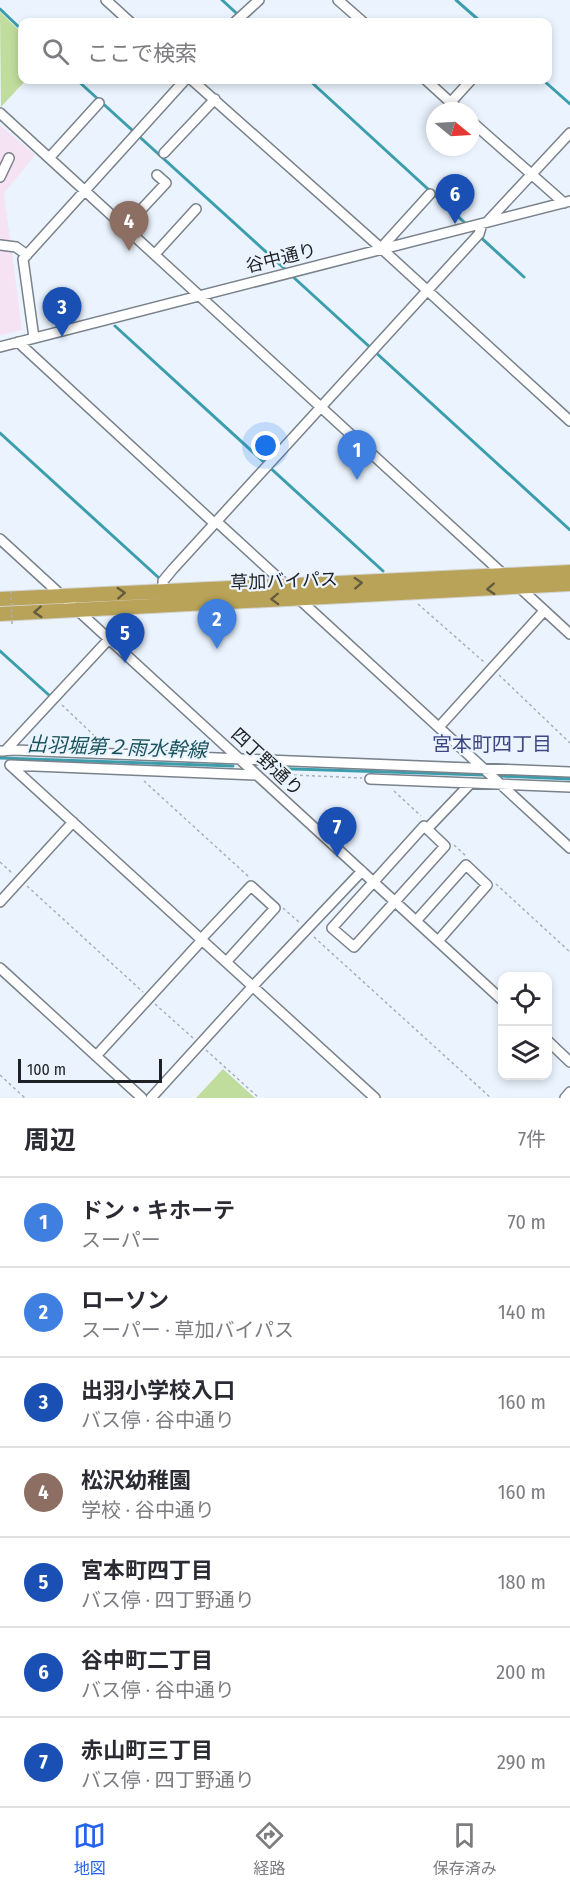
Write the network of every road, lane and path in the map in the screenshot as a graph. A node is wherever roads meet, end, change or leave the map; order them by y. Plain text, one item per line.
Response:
1 (106, 0) edge
2 (259, 0) edge
3 (338, 0) edge
4 (126, 18) edge
5 (239, 18) edge
6 (358, 18) edge
7 (181, 84) edge
8 (197, 84) edge
9 (431, 84) edge
10 (467, 84) edge
11 (215, 99) junction
12 (451, 102) joint
13 (99, 103) dead end
14 (0, 112) edge
15 (480, 129) edge
16 (570, 134) edge
17 (164, 153) dead end
18 (50, 157) junction
19 (9, 158) dead end
20 (157, 175) dead end
21 (531, 175) junction
22 (0, 177) edge
23 (166, 183) junction
24 (85, 190) junction
25 (175, 191) dead end
26 (430, 194) dead end
27 (567, 202) edge
28 (196, 209) dead end
29 (484, 223) junction
30 (125, 227) junction
31 (0, 242) edge
32 (382, 248) junction
33 (155, 254) junction
34 (27, 255) junction
35 (427, 290) junction
36 (200, 296) junction
37 (34, 338) junction
38 (18, 342) junction
39 (0, 347) edge
40 (321, 406) junction
41 (570, 421) edge
42 (215, 522) junction
43 (0, 538) edge
44 (570, 572) edge
45 (505, 576) junction
46 (570, 584) edge
47 (287, 586) junction
48 (520, 587) junction
49 (163, 590) junction
50 (5, 595) edge
51 (62, 596) junction
52 (298, 598) junction
53 (76, 609) junction
54 (544, 611) junction
55 (0, 614) edge
56 (12, 624) dead end
57 (570, 634) edge
58 (109, 639) junction
59 (54, 698) junction
60 (439, 728) junction
61 (3, 751) edge
62 (114, 754) junction
63 (240, 759) junction
64 (483, 768) junction
65 (570, 772) edge
66 (255, 774) junction
67 (370, 779) joint
68 (470, 784) junction
69 (499, 784) junction
70 (570, 787) edge
71 (74, 822) junction
72 (427, 829) junction
73 (568, 842) edge
74 (0, 862) edge
75 (362, 872) junction
76 (20, 880) junction
77 (374, 882) junction
78 (0, 902) edge
79 (395, 902) junction
80 (416, 921) junction
81 (202, 938) junction
82 (438, 941) junction
83 (226, 961) junction
84 (1, 972) edge
85 (253, 986) junction
86 (498, 996) edge
87 (149, 998) junction
88 (200, 1045) junction
89 (552, 1045) edge
90 (96, 1056) junction
91 (570, 1062) edge
92 (0, 1075) edge
93 (570, 1092) edge
94 (25, 1098) edge
95 (142, 1098) edge
96 (152, 1098) edge
97 (259, 1098) edge
98 (375, 1098) edge
99 (565, 1098) edge

1 - 4 street
2 - 5 street
3 - 6 street
7 - 24 street
8 - 11 street
9 - 12 street
10 - 12 street
11 - 17 street
11 - 32 street
13 - 18 street
14 - 18 street
15 - 21 street
16 - 21 street
18 - 24 street
19 - 22 street
20 - 23 street
21 - 27 street
21 - 29 street
23 - 25 street
23 - 30 street
24 - 30 street
24 - 34 street
26 - 32 street
27 - 29 street, 谷中通り
28 - 33 street
29 - 32 street, 谷中通り
29 - 35 street
30 - 33 street
31 - 34 street
32 - 35 street
32 - 36 street, 谷中通り
33 - 36 street
34 - 37 street
35 - 40 street
35 - 41 street
36 - 37 street, 谷中通り
36 - 40 street
37 - 38 street, 谷中通り
38 - 39 street, 谷中通り
38 - 42 street
40 - 42 street
40 - 45 street
42 - 47 street
42 - 49 street
43 - 51 street, 四丁野通り
44 - 45 highway, 草加バイパス
47 -> 45 highway, 草加バイパス
45 - 48 street
46 - 48 highway, 草加バイパス
47 - 49 highway, 草加バイパス
48 -> 52 highway, 草加バイパス
48 - 54 street
51 -> 49 highway, 草加バイパス
50 - 51 highway, 草加バイパス
50 - 56 path, bridge
51 - 53 street, 四丁野通り
52 -> 53 highway, 草加バイパス
52 - 60 street
53 -> 55 highway, 草加バイパス
53 - 58 street, 四丁野通り
54 - 57 street
54 - 60 street
58 - 59 street
58 - 63 street, 四丁野通り
59 - 61 street
59 - 62 path
60 - 64 street
61 - 62 street
62 - 63 street
63 - 64 street
63 - 66 street, 四丁野通り
64 - 65 street
64 - 69 street
66 - 67 path
66 - 71 street
66 - 75 street, 四丁野通り
67 - 68 street
68 - 69 street
68 - 72 street
69 - 70 street
69 - 73 street
71 - 76 street
71 - 81 street
72 - 77 street
72 - 79 street
74 - 76 path
75 - 77 street, 四丁野通り
75 - 85 street
76 - 78 street
76 - 87 path
77 - 79 street, 四丁野通り
77 - 79 street
79 - 80 street, 四丁野通り
80 - 82 street, 四丁野通り
80 - 82 street
81 - 83 street
81 - 83 street
81 - 87 street
82 - 86 street, 四丁野通り
83 - 85 street
84 - 90 street
85 - 88 street
85 - 98 street
87 - 88 path
87 - 90 street
88 - 96 street
88 - 97 path
89 - 91 street
90 - 95 street
92 - 94 path
93 - 99 street

